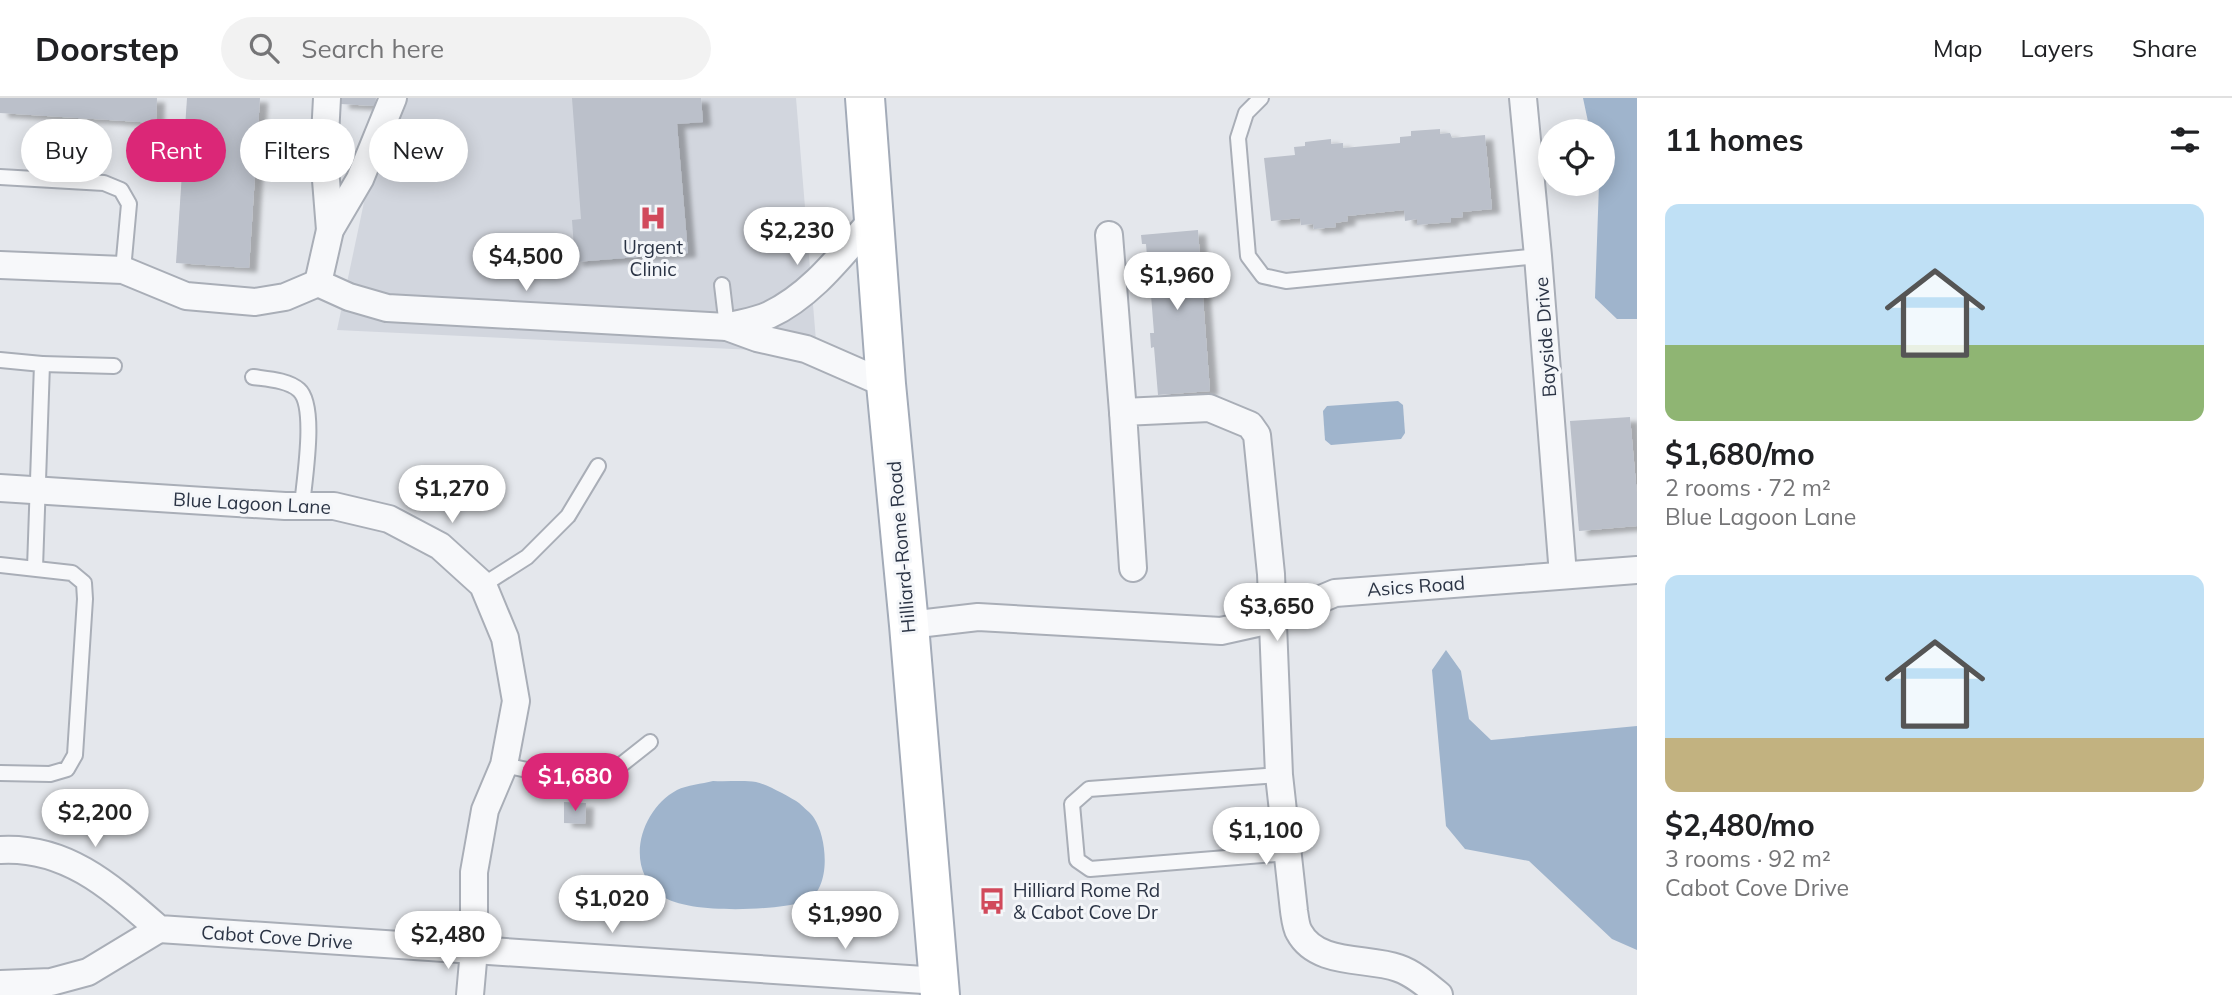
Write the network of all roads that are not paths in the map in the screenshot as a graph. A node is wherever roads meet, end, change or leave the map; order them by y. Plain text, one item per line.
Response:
1 (327, 98) edge
2 (393, 98) edge
3 (865, 98) edge
4 (1261, 98) edge
5 (1523, 98) edge
6 (0, 177) edge
7 (873, 219) junction
8 (330, 230) junction
9 (1109, 235) dead end
10 (1538, 256) junction
11 (0, 265) edge
12 (123, 270) junction
13 (318, 283) junction
14 (722, 285) dead end
15 (727, 327) junction
16 (0, 360) edge
17 (42, 364) junction
18 (114, 366) dead end
19 (253, 377) dead end
20 (886, 384) junction
21 (1123, 412) junction
22 (598, 466) dead end
23 (0, 488) edge
24 (38, 491) junction
25 (302, 506) junction
26 (0, 565) edge
27 (34, 568) junction
28 (1133, 568) dead end
29 (1637, 570) edge
30 (1563, 575) junction
31 (484, 585) junction
32 (1272, 620) junction
33 (909, 625) junction
34 (650, 742) dead end
35 (504, 765) junction
36 (0, 773) edge
37 (1279, 775) junction
38 (0, 850) edge
39 (1288, 853) junction
40 (159, 929) junction
41 (474, 950) junction
42 (0, 984) edge
43 (939, 988) edge
44 (470, 995) edge
45 (1439, 995) edge

1 - 8 street
2 - 8 street
3 - 7 main road, Hilliard-Rome Road
4 - 10 lane
5 - 10 street, Bayside Drive
6 - 12 lane
7 - 15 street
7 - 20 main road, Hilliard-Rome Road
8 - 13 street
9 - 21 street
10 - 30 street, Bayside Drive
11 - 12 street
12 - 13 street
13 - 15 street
14 - 15 lane
15 - 20 street
16 - 17 lane
17 - 18 lane
17 - 24 lane
19 - 25 lane
20 - 33 main road, Hilliard-Rome Road
21 - 28 street
21 - 32 street
22 - 31 lane
23 - 24 street, Blue Lagoon Lane
24 - 25 street, Blue Lagoon Lane
24 - 27 lane
25 - 31 street, Blue Lagoon Lane
26 - 27 lane
27 - 36 lane
29 - 30 street, Asics Road
30 - 32 street, Asics Road
31 - 35 street, Blue Lagoon Lane
32 - 33 street, Asics Road
32 - 37 street
33 - 43 main road, Hilliard-Rome Road
34 - 35 lane
35 - 41 street, Blue Lagoon Lane
37 - 39 street
37 - 39 lane
38 - 40 street
39 - 45 street
40 - 41 street, Cabot Cove Drive
40 - 42 street
41 - 43 street, Cabot Cove Drive
41 - 44 street, Blue Lagoon Lane

